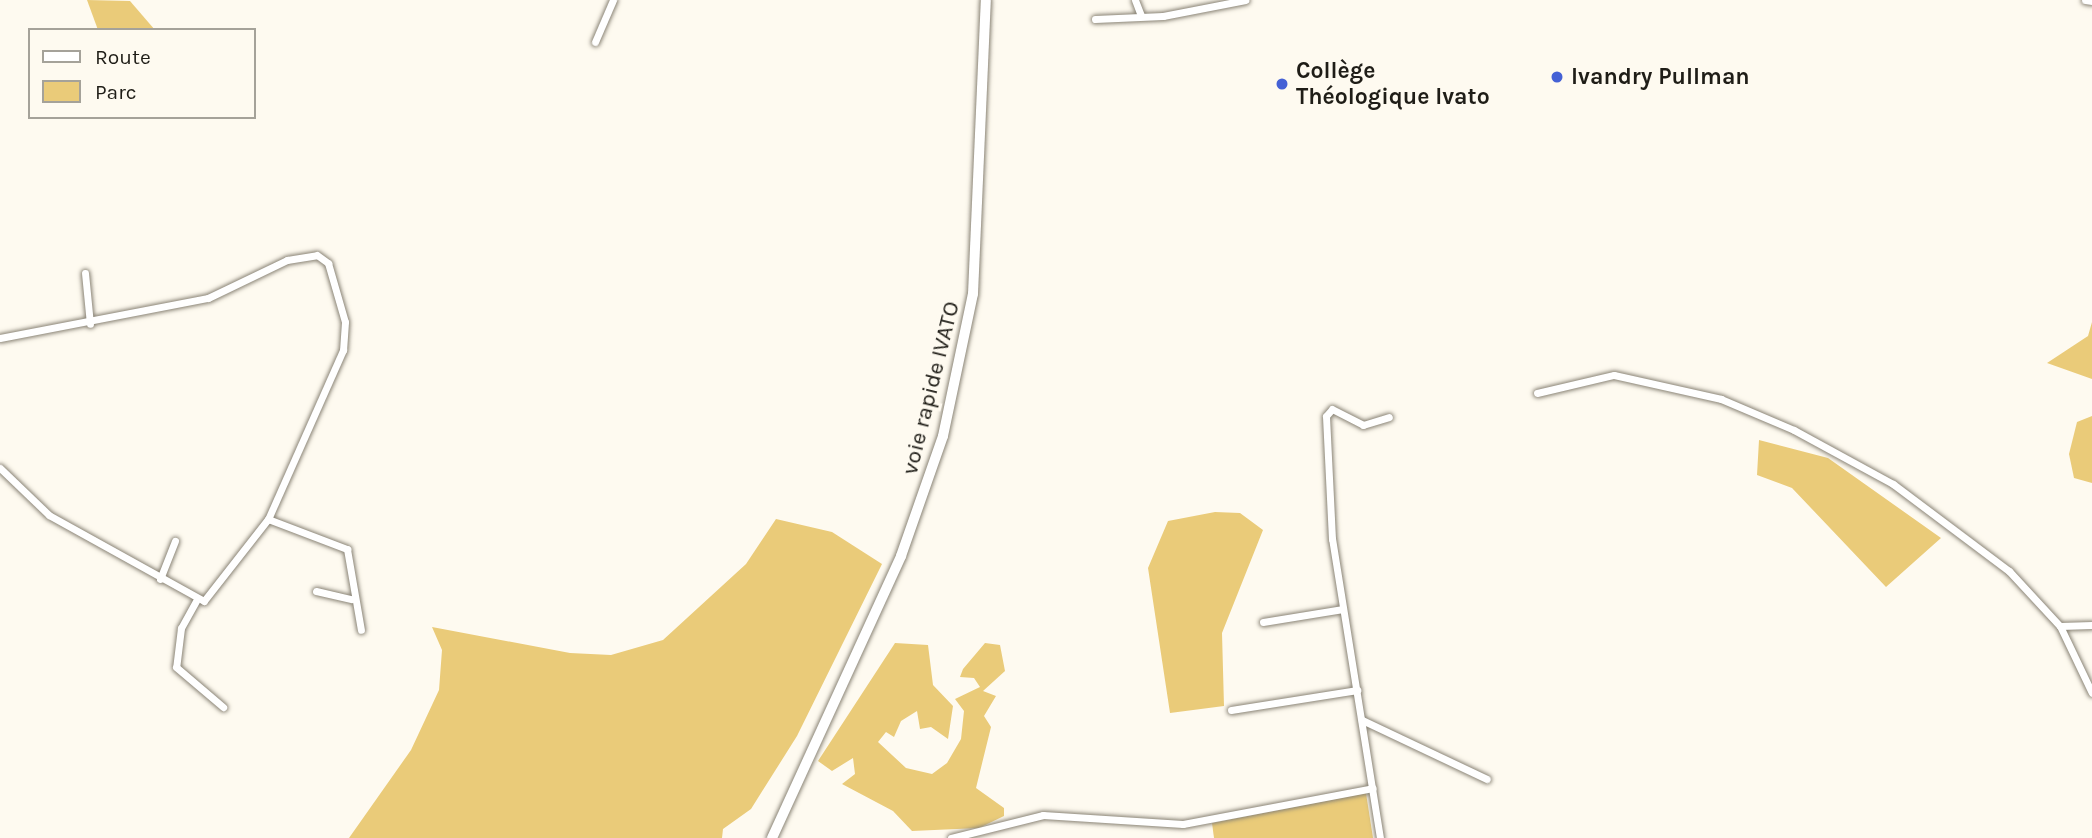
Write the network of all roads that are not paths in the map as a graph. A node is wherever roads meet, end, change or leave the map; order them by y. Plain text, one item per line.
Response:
1 (613, 0) edge
2 (986, 0) edge
3 (1135, 0) edge
4 (1245, 0) edge
5 (2085, 0) edge
6 (2092, 1) edge
7 (1141, 16) junction
8 (1095, 19) dead end
9 (595, 42) dead end
10 (85, 273) dead end
11 (90, 324) junction
12 (0, 338) edge
13 (1537, 393) dead end
14 (1389, 417) dead end
15 (0, 468) edge
16 (268, 519) junction
17 (175, 541) dead end
18 (160, 579) junction
19 (316, 591) dead end
20 (351, 599) junction
21 (196, 601) junction
22 (1343, 609) junction
23 (1263, 622) dead end
24 (2092, 625) edge
25 (2060, 626) junction
26 (361, 630) dead end
27 (1357, 690) junction
28 (2092, 693) edge
29 (223, 707) dead end
30 (1231, 710) dead end
31 (1362, 720) junction
32 (1487, 779) dead end
33 (1373, 788) junction
34 (772, 838) edge
35 (951, 838) edge
36 (1380, 838) edge

1 - 9 street
2 - 34 main road, voie rapide IVATO
3 - 7 street
4 - 7 street
5 - 6 street
7 - 8 street
10 - 11 street
11 - 12 street
11 - 16 street
13 - 25 street
14 - 22 street
15 - 18 street
16 - 20 street
16 - 21 street
17 - 18 street
18 - 21 street
19 - 20 street
20 - 26 street
21 - 29 street
22 - 23 street
22 - 27 street
24 - 25 street
25 - 28 street
27 - 30 street
27 - 31 street
31 - 32 street
31 - 33 street
33 - 35 street
33 - 36 street

